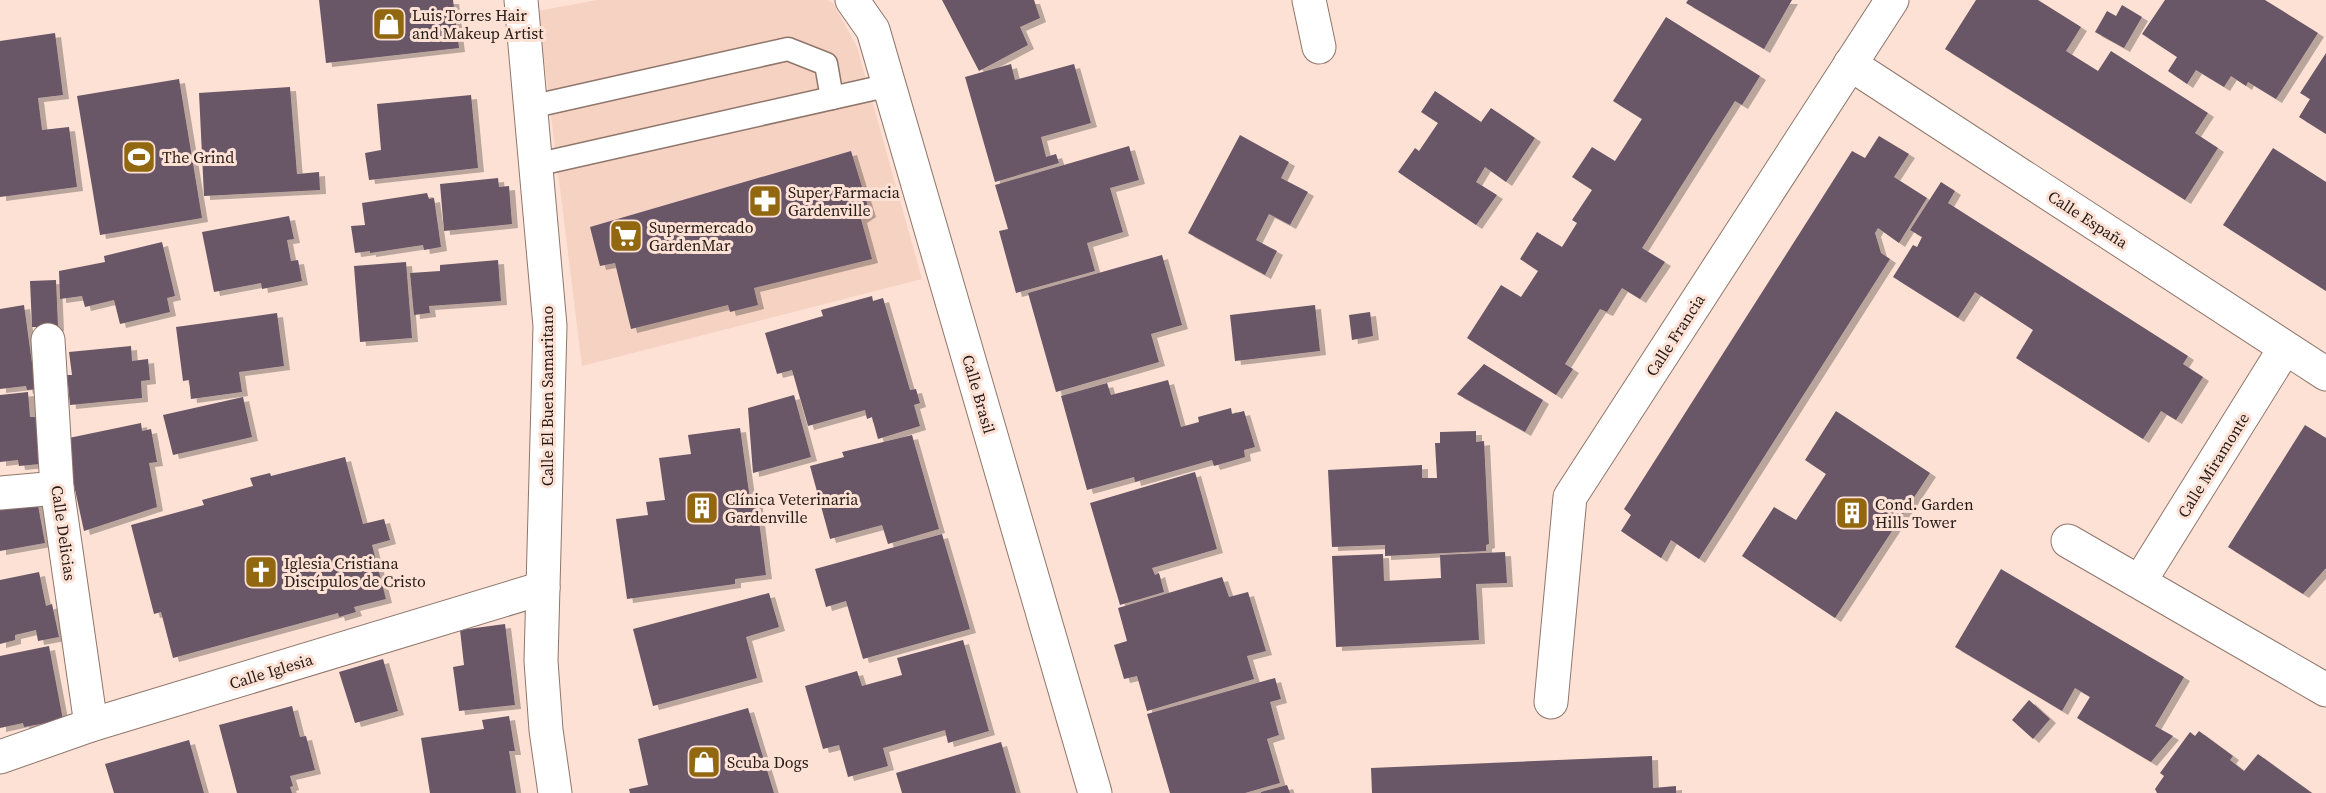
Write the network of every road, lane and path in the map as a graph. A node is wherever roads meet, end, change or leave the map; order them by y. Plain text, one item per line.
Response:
1 (521, 0) edge
2 (852, 0) edge
3 (1309, 0) edge
4 (1892, 0) edge
5 (1319, 47) dead end
6 (1850, 64) junction
7 (890, 85) junction
8 (832, 98) junction
9 (530, 107) junction
10 (536, 165) junction
11 (48, 339) dead end
12 (2285, 348) junction
13 (2326, 374) edge
14 (57, 488) junction
15 (0, 494) edge
16 (2068, 541) dead end
17 (2140, 581) junction
18 (543, 588) junction
19 (2326, 690) edge
20 (1551, 702) dead end
21 (91, 725) junction
22 (0, 757) edge
23 (555, 793) edge
24 (1095, 793) edge

1 - 9 street, Calle El Buen Samaritano
2 - 7 street, Calle Brasil
3 - 5 street
4 - 6 street, Calle Francia
6 - 12 street, Calle España
6 - 20 street, Calle Francia
7 - 8 lane
7 - 24 street, Calle Brasil
8 - 9 lane
8 - 10 lane
9 - 10 street, Calle El Buen Samaritano
10 - 18 street, Calle El Buen Samaritano
11 - 14 street, Calle Delicias
12 - 13 street, Calle España
12 - 17 street, Calle Miramonte
14 - 15 street
14 - 21 street, Calle Delicias
16 - 17 street
17 - 19 street
18 - 21 street, Calle Iglesia
18 - 23 street, Calle El Buen Samaritano
21 - 22 street, Calle Iglesia

